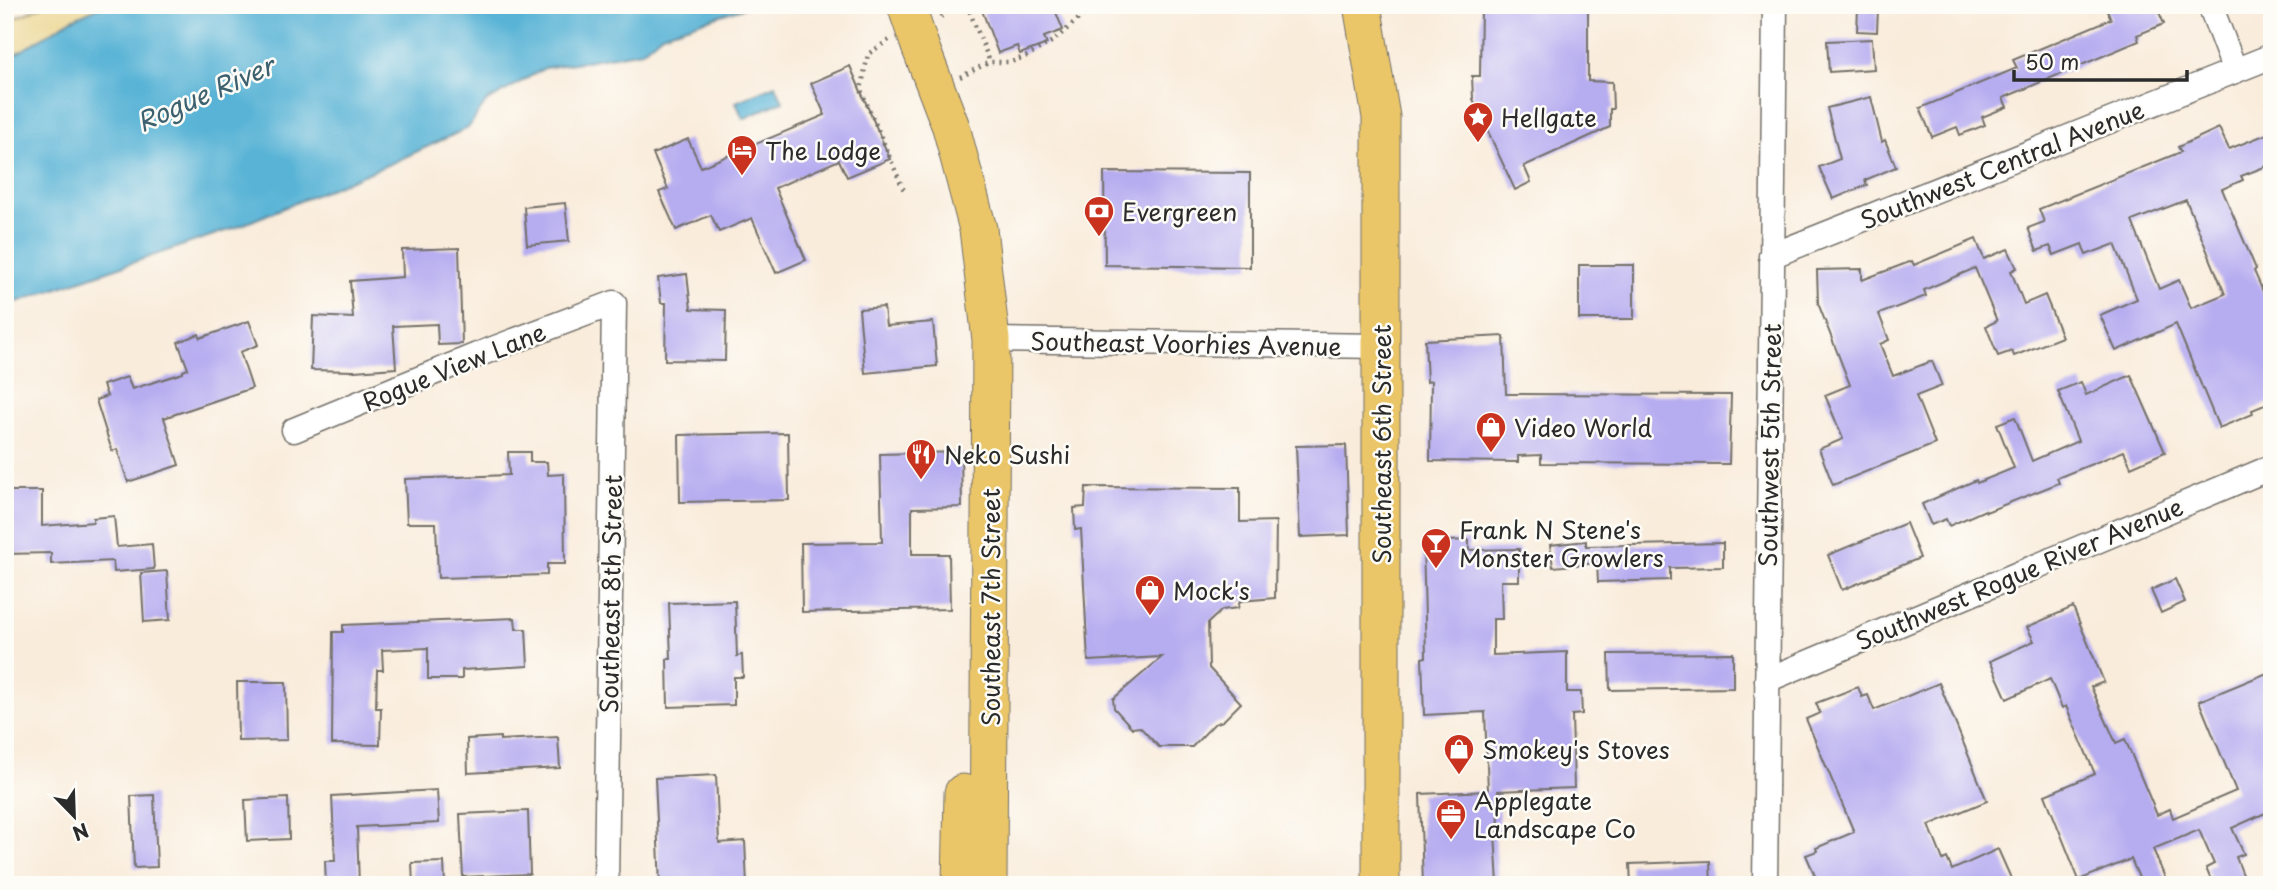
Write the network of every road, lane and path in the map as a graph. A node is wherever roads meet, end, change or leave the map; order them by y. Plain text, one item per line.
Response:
1 (957, 5) edge
2 (967, 5) edge
3 (1098, 5) edge
4 (1362, 5) edge
5 (1775, 5) edge
6 (2210, 5) edge
7 (914, 27) edge
8 (2272, 56) edge
9 (990, 62) junction
10 (2235, 71) junction
11 (935, 86) junction
12 (905, 193) dead end
13 (1771, 256) junction
14 (614, 303) joint
15 (991, 340) junction
16 (1381, 346) junction
17 (294, 430) dead end
18 (2272, 467) edge
19 (1767, 680) junction
20 (989, 718) junction
21 (606, 885) edge
22 (961, 885) edge
23 (988, 885) edge
24 (1381, 885) edge
25 (1765, 885) edge

1 - 7 path
2 - 9 path
3 - 9 path
4 - 16 highway, Southeast 6th Street
5 - 13 street, Southwest 5th Street
6 - 10 street
7 - 11 highway, Southeast 7th Street
7 - 12 path
8 - 10 street, Southwest Central Avenue
9 - 11 path
10 - 13 street, Southwest Central Avenue
11 - 15 highway, Southeast 7th Street
13 - 19 street, Southwest 5th Street
14 - 17 street, Rogue View Lane
14 - 21 street, Southeast 8th Street
15 - 16 street, Southeast Voorhies Avenue
15 - 20 highway, Southeast 7th Street
16 - 24 highway, Southeast 6th Street
18 - 19 street, Southwest Rogue River Avenue
19 - 25 street, Southwest 5th Street
20 - 22 highway
20 - 23 highway, Southeast 7th Street

